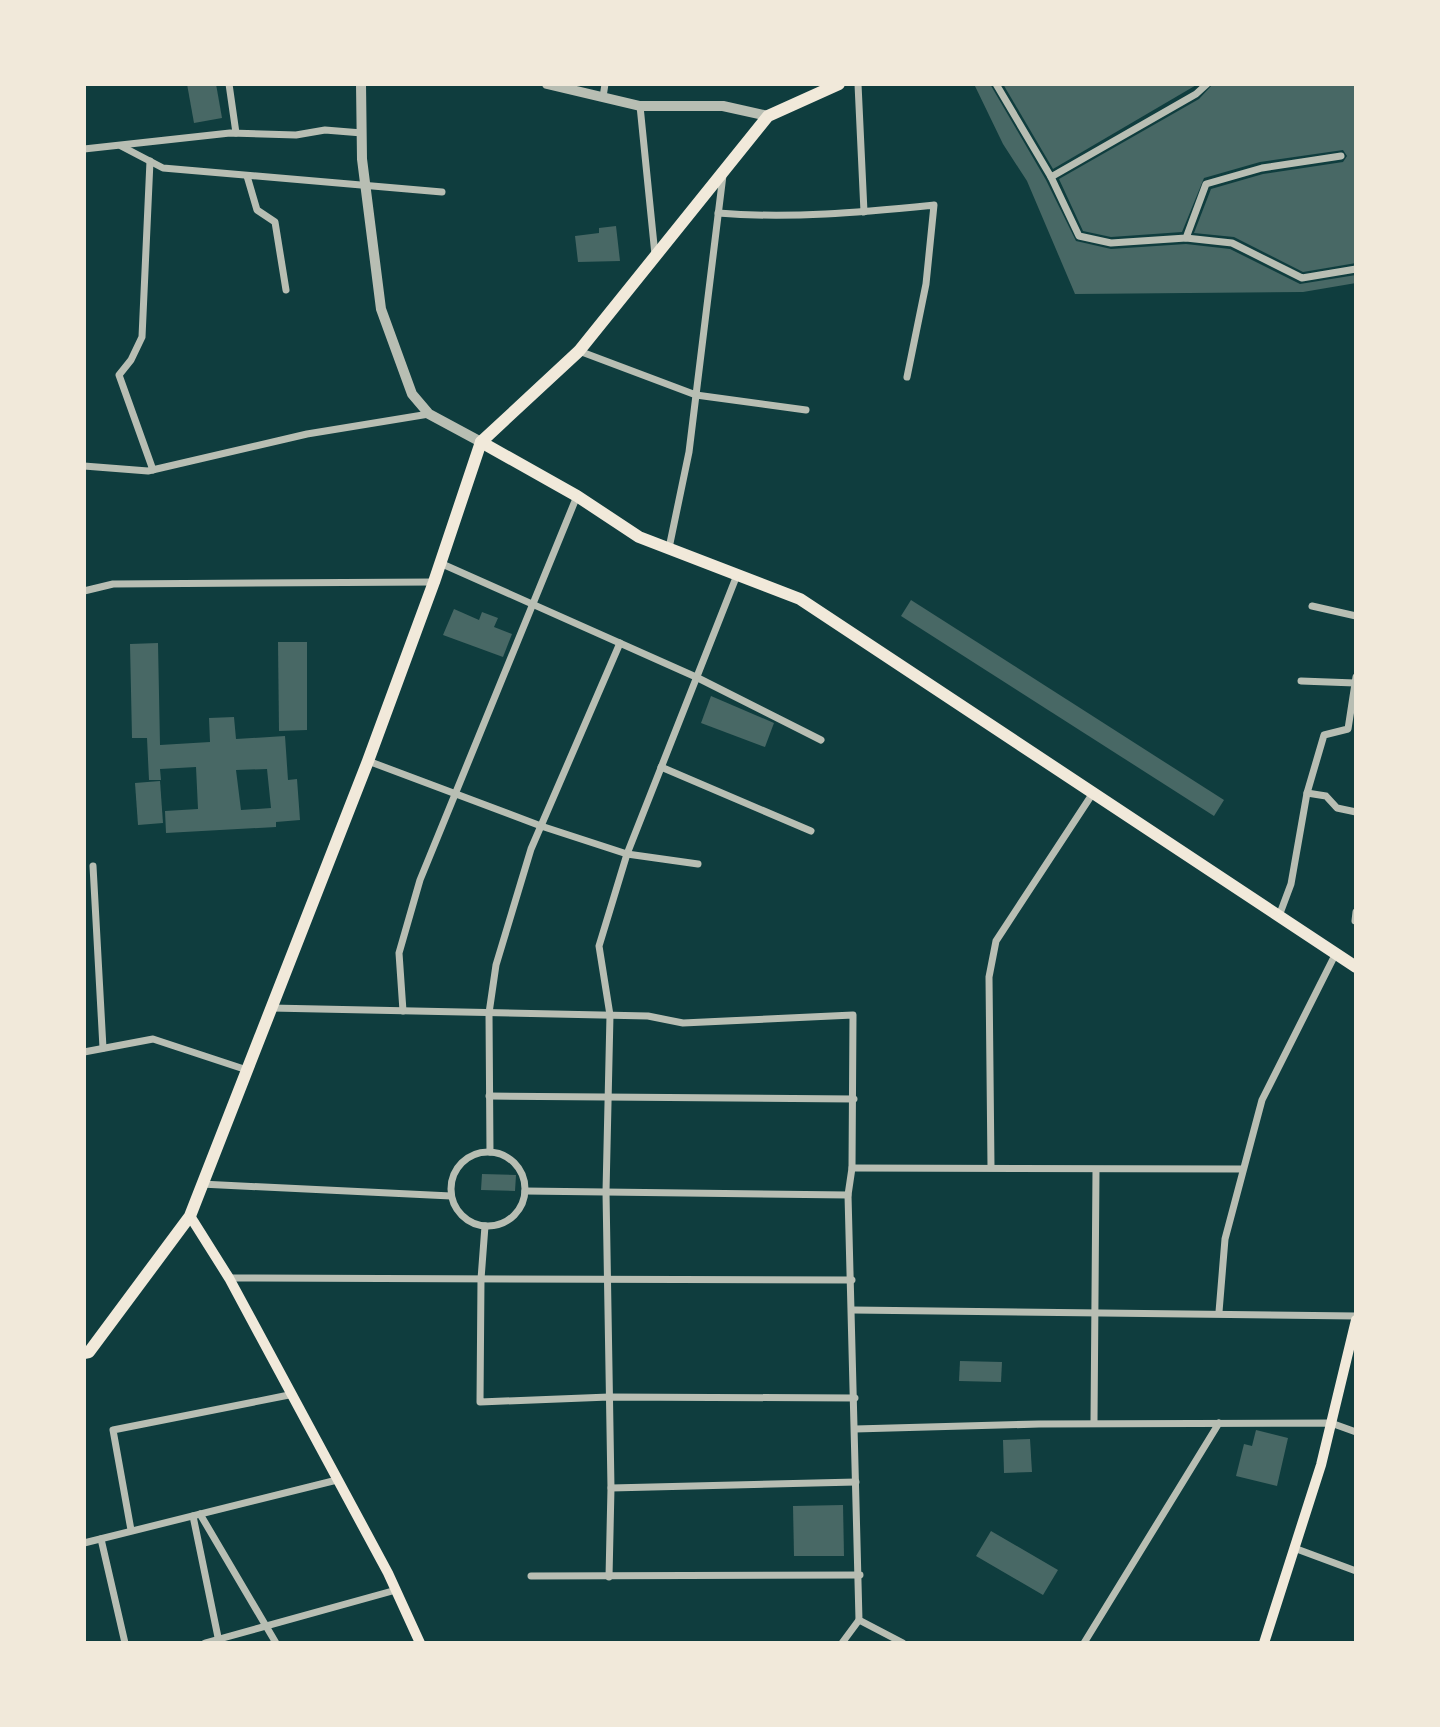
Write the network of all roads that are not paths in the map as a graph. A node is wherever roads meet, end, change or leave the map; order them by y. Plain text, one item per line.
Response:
1 (229, 84) edge
2 (361, 84) edge
3 (547, 84) edge
4 (605, 84) edge
5 (839, 84) edge
6 (858, 84) edge
7 (996, 84) edge
8 (1207, 84) edge
9 (603, 97) junction
10 (640, 106) junction
11 (768, 116) junction
12 (236, 133) junction
13 (362, 133) junction
14 (121, 146) junction
15 (84, 149) edge
16 (1341, 156) dead end
17 (150, 161) junction
18 (724, 171) junction
19 (247, 176) junction
20 (1051, 177) junction
21 (366, 184) junction
22 (442, 192) dead end
23 (864, 212) junction
24 (718, 213) junction
25 (1186, 238) junction
26 (655, 257) junction
27 (1356, 269) edge
28 (286, 289) dead end
29 (579, 351) junction
30 (907, 377) dead end
31 (696, 394) junction
32 (806, 410) dead end
33 (429, 414) junction
34 (481, 442) junction
35 (84, 467) edge
36 (153, 470) junction
37 (577, 496) junction
38 (669, 548) junction
39 (440, 563) junction
40 (737, 575) junction
41 (434, 582) junction
42 (84, 591) edge
43 (531, 603) junction
44 (1312, 606) dead end
45 (1356, 616) edge
46 (620, 643) junction
47 (696, 677) junction
48 (1356, 680) edge
49 (1301, 681) dead end
50 (821, 740) dead end
51 (368, 761) junction
52 (661, 767) junction
53 (456, 792) junction
54 (1093, 793) junction
55 (1307, 793) junction
56 (1356, 812) edge
57 (541, 826) junction
58 (811, 831) dead end
59 (627, 854) junction
60 (698, 864) dead end
61 (93, 866) dead end
62 (1279, 916) junction
63 (1336, 953) junction
64 (1356, 967) edge
65 (271, 1008) junction
66 (403, 1011) junction
67 (489, 1013) junction
68 (610, 1015) junction
69 (103, 1048) junction
70 (84, 1052) edge
71 (247, 1070) junction
72 (489, 1096) junction
73 (608, 1097) junction
74 (854, 1099) junction
75 (489, 1152) junction
76 (991, 1166) junction
77 (852, 1168) junction
78 (1241, 1169) junction
79 (1096, 1170) junction
80 (201, 1184) junction
81 (525, 1191) junction
82 (606, 1192) junction
83 (848, 1195) junction
84 (451, 1196) junction
85 (190, 1216) junction
86 (485, 1226) junction
87 (229, 1278) junction
88 (481, 1279) junction
89 (852, 1280) junction
90 (608, 1281) junction
91 (853, 1310) junction
92 (1219, 1312) junction
93 (1094, 1313) junction
94 (1356, 1318) edge
95 (86, 1350) edge
96 (289, 1395) junction
97 (609, 1397) junction
98 (855, 1398) junction
99 (1094, 1423) junction
100 (1219, 1423) junction
101 (1331, 1423) junction
102 (855, 1429) junction
103 (1356, 1432) edge
104 (337, 1480) junction
105 (856, 1482) junction
106 (611, 1488) junction
107 (197, 1515) junction
108 (131, 1530) junction
109 (101, 1539) junction
110 (84, 1543) edge
111 (1294, 1548) junction
112 (1356, 1571) edge
113 (860, 1575) junction
114 (531, 1576) dead end
115 (609, 1577) junction
116 (396, 1590) junction
117 (859, 1620) junction
118 (268, 1626) junction
119 (218, 1642) edge
120 (125, 1643) edge
121 (205, 1643) edge
122 (276, 1643) edge
123 (420, 1643) edge
124 (842, 1643) edge
125 (903, 1643) edge
126 (1084, 1643) edge
127 (1264, 1643) edge

1 - 12 street
2 - 13 street
3 - 9 street
4 - 9 street
5 - 11 main road
6 - 23 street
7 - 20 street
8 - 20 street
9 - 10 street
10 - 11 street
10 - 26 street
11 - 18 main road
12 - 13 street
12 - 14 street
13 - 21 street
14 - 15 street
14 - 17 street
16 - 25 street
17 - 19 street
17 - 36 street
18 - 24 street
18 - 26 main road
19 - 21 street
19 - 28 street
20 - 25 street
21 - 22 street
21 - 33 street
23 - 24 street
23 - 30 street
24 - 31 street
25 - 27 street
26 - 29 main road
29 - 31 street
29 - 34 main road
31 - 32 street
31 - 38 street
33 - 34 street
33 - 36 street
34 - 37 main road
34 - 39 main road
35 - 36 street
37 - 38 main road
37 - 43 street
38 - 40 main road
39 - 41 main road
39 - 43 street
40 - 47 street
40 - 54 main road
41 - 42 street
41 - 51 main road
43 - 46 street
43 - 53 street
44 - 45 street
46 - 47 street
46 - 57 street
47 - 50 street
47 - 52 street
48 - 49 street
48 - 55 street
51 - 53 street
51 - 65 main road
52 - 58 street
52 - 59 street
53 - 57 street
53 - 66 street
54 - 62 main road
54 - 76 street
55 - 56 street
55 - 62 street
57 - 59 street
57 - 67 street
59 - 60 street
59 - 68 street
61 - 69 street
62 - 63 main road
63 - 64 main road
63 - 78 street
65 - 66 street
65 - 71 main road
66 - 67 street
67 - 68 street
67 - 72 street
68 - 73 street
68 - 74 street
69 - 70 street
69 - 71 street
71 - 80 main road
72 - 73 street
72 - 75 street
73 - 74 street
73 - 82 street
74 - 77 street
75 - 81 street
75 - 84 street
76 - 77 street
76 - 79 street
77 - 83 street
78 - 79 street
78 - 92 street
79 - 93 street
80 - 84 street
80 - 85 main road
81 - 82 street
81 - 86 street
82 - 83 street
82 - 90 street
83 - 89 street
84 - 86 street
85 - 87 main road
85 - 95 main road
86 - 88 street
87 - 88 street
87 - 96 main road
88 - 90 street
88 - 97 street
89 - 90 street
89 - 91 street
90 - 97 street
91 - 93 street
91 - 98 street
92 - 93 street
92 - 94 street
93 - 99 street
94 - 101 main road
96 - 104 main road
96 - 108 street
97 - 98 street
97 - 106 street
98 - 102 street
99 - 100 street
99 - 102 street
100 - 101 street
100 - 126 street
101 - 103 street
101 - 111 main road
102 - 105 street
104 - 107 street
104 - 116 main road
105 - 106 street
105 - 113 street
106 - 115 street
107 - 108 street
107 - 118 street
107 - 119 street
108 - 109 street
109 - 110 street
109 - 120 street
111 - 112 street
111 - 127 main road
113 - 115 street
113 - 117 street
114 - 115 street
116 - 118 street
116 - 123 main road
117 - 124 street
117 - 125 street
118 - 119 street
118 - 122 street
119 - 121 street

